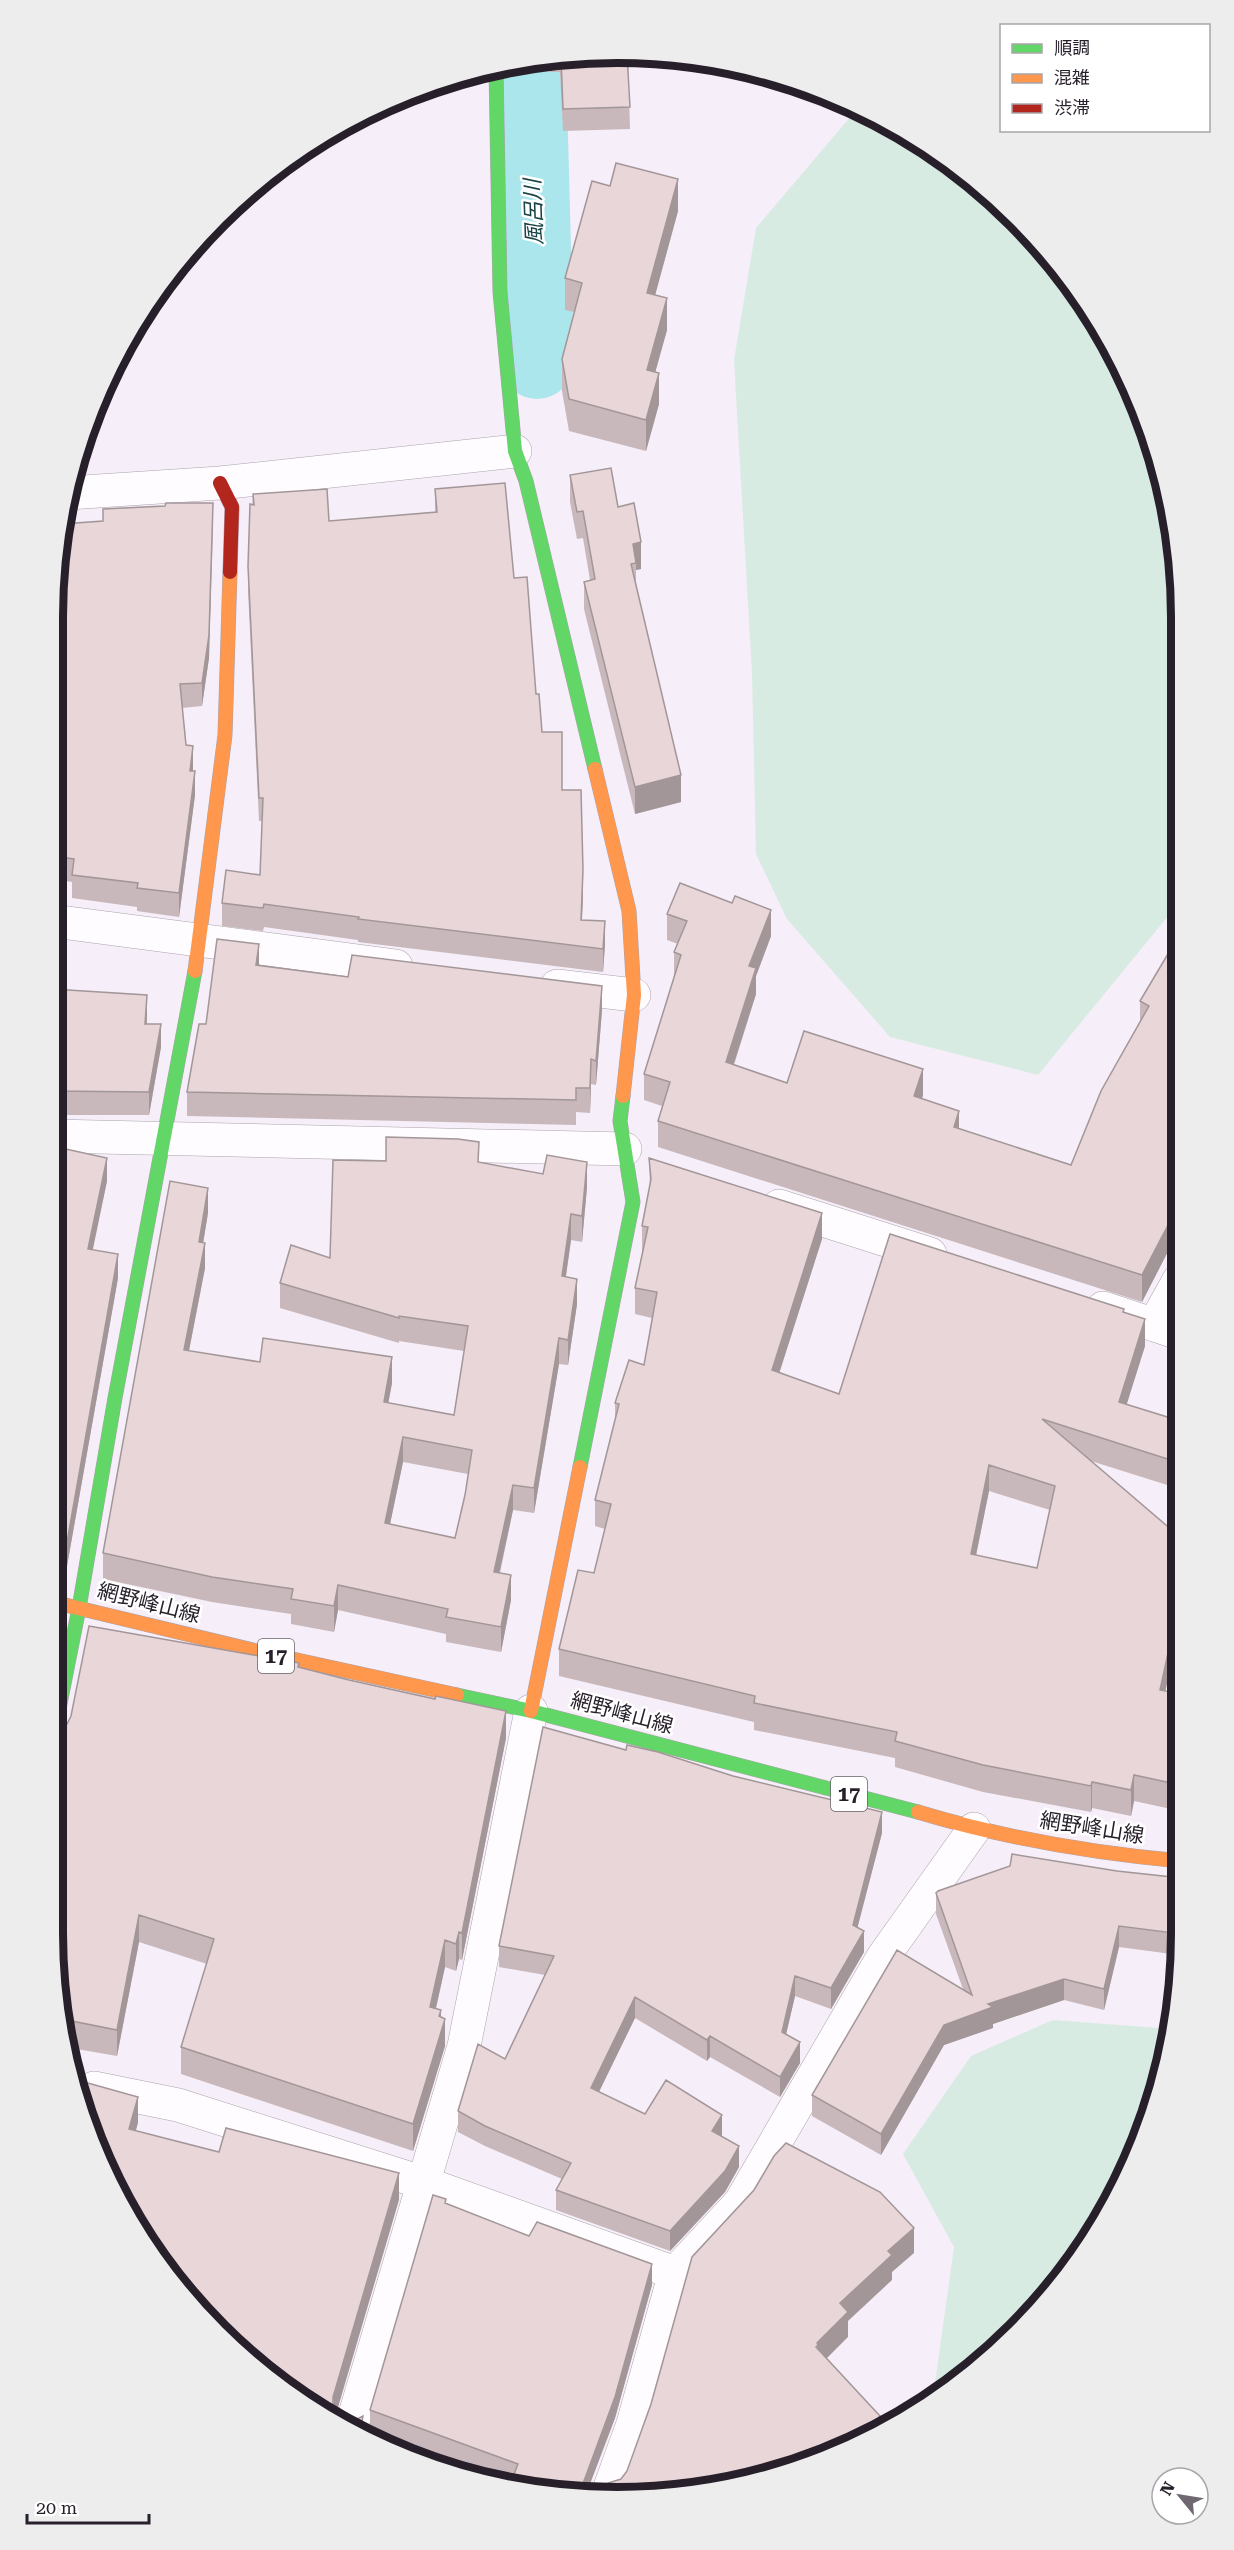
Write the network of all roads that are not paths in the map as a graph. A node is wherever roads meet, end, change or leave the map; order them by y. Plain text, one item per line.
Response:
1 (495, 77) edge
2 (515, 451) junction
3 (220, 483) junction
4 (78, 492) edge
5 (63, 923) edge
6 (200, 942) junction
7 (423, 969) edge
8 (529, 982) edge
9 (634, 995) junction
10 (63, 1137) edge
11 (165, 1138) junction
12 (625, 1153) junction
13 (660, 1168) edge
14 (750, 1196) edge
15 (963, 1264) edge
16 (1076, 1300) edge
17 (1171, 1313) edge
18 (1167, 1329) edge
19 (63, 1604) edge
20 (79, 1608) junction
21 (63, 1686) edge
22 (518, 1708) junction
23 (974, 1829) junction
24 (1171, 1860) edge
25 (85, 2086) edge
26 (424, 2183) junction
27 (675, 2273) junction
28 (353, 2420) edge
29 (610, 2487) edge

1 - 2 street
2 - 3 street
2 - 9 street
3 - 4 street
3 - 6 street
5 - 6 street
6 - 7 street
6 - 11 street
8 - 9 street
9 - 12 street
10 - 11 street
11 - 12 street
11 - 20 street
12 - 13 street
12 - 22 street
14 - 15 street
16 - 18 street
17 - 18 street
19 - 20 street, 網野峰山線 / 17
20 - 21 street
20 - 22 street, 網野峰山線 / 17
22 - 23 street, 網野峰山線 / 17
22 - 26 street
23 - 24 street, 網野峰山線 / 17
23 - 27 street
25 - 26 street
26 - 27 street
26 - 28 street
27 - 29 street

